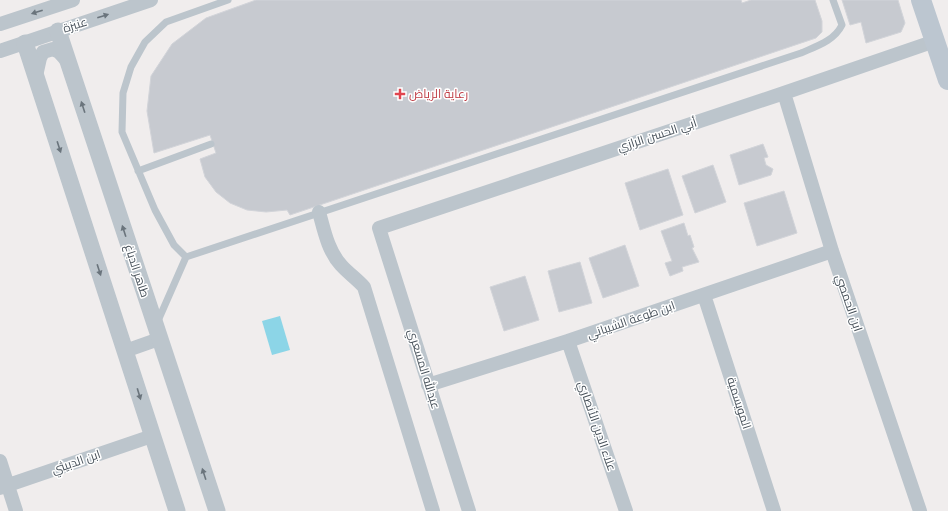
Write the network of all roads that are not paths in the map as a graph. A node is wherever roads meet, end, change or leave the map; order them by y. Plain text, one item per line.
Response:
1 (73, 0) edge
2 (151, 0) edge
3 (228, 0) edge
4 (833, 0) edge
5 (921, 0) edge
6 (0, 24) edge
7 (58, 31) junction
8 (935, 41) junction
9 (25, 43) junction
10 (0, 51) edge
11 (69, 64) junction
12 (36, 76) junction
13 (948, 80) edge
14 (784, 93) junction
15 (211, 144) dead end
16 (138, 171) junction
17 (319, 212) junction
18 (379, 228) joint
19 (832, 251) junction
20 (186, 257) junction
21 (704, 295) junction
22 (157, 333) junction
23 (568, 341) junction
24 (125, 351) junction
25 (428, 385) junction
26 (152, 436) junction
27 (0, 461) edge
28 (4, 487) edge
29 (16, 511) edge
30 (177, 511) edge
31 (217, 511) edge
32 (433, 511) edge
33 (469, 511) edge
34 (626, 511) edge
35 (774, 511) edge
36 (920, 511) edge

1 -> 6 street, عنيزة
7 -> 2 street, عنيزة
3 - 16 lane
4 - 17 lane
5 - 8 main road
7 - 9 street, عنيزة
7 - 11 street, طاهر الدباغ
8 - 13 main road
8 - 14 street, أبي الحسن الرازي
9 - 10 street, عنيزة
9 - 12 street
11 - 12 street
22 -> 11 street, طاهر الدباغ
12 -> 24 street
14 - 18 street, أبي الحسن الرازي
14 - 19 street, ابن الحمصي
15 - 16 lane
16 - 20 lane
17 - 20 lane
17 - 32 street
18 - 25 street, عبدالله المسعري
19 - 21 street, ابن طوعة الشيباني
19 - 36 street, ابن الحمصي
20 - 22 lane
21 - 23 street, ابن طوعة الشيباني
21 - 35 street, المويسمية
22 - 24 street
31 -> 22 street, طاهر الدباغ
23 - 25 street, ابن طوعة الشيباني
23 - 34 street, علاء الدين الأنصاري
24 -> 26 street
25 - 33 street, عبدالله المسعري
26 - 28 street, ابن الدبيثي
26 - 30 street
27 - 28 street
28 - 29 street

